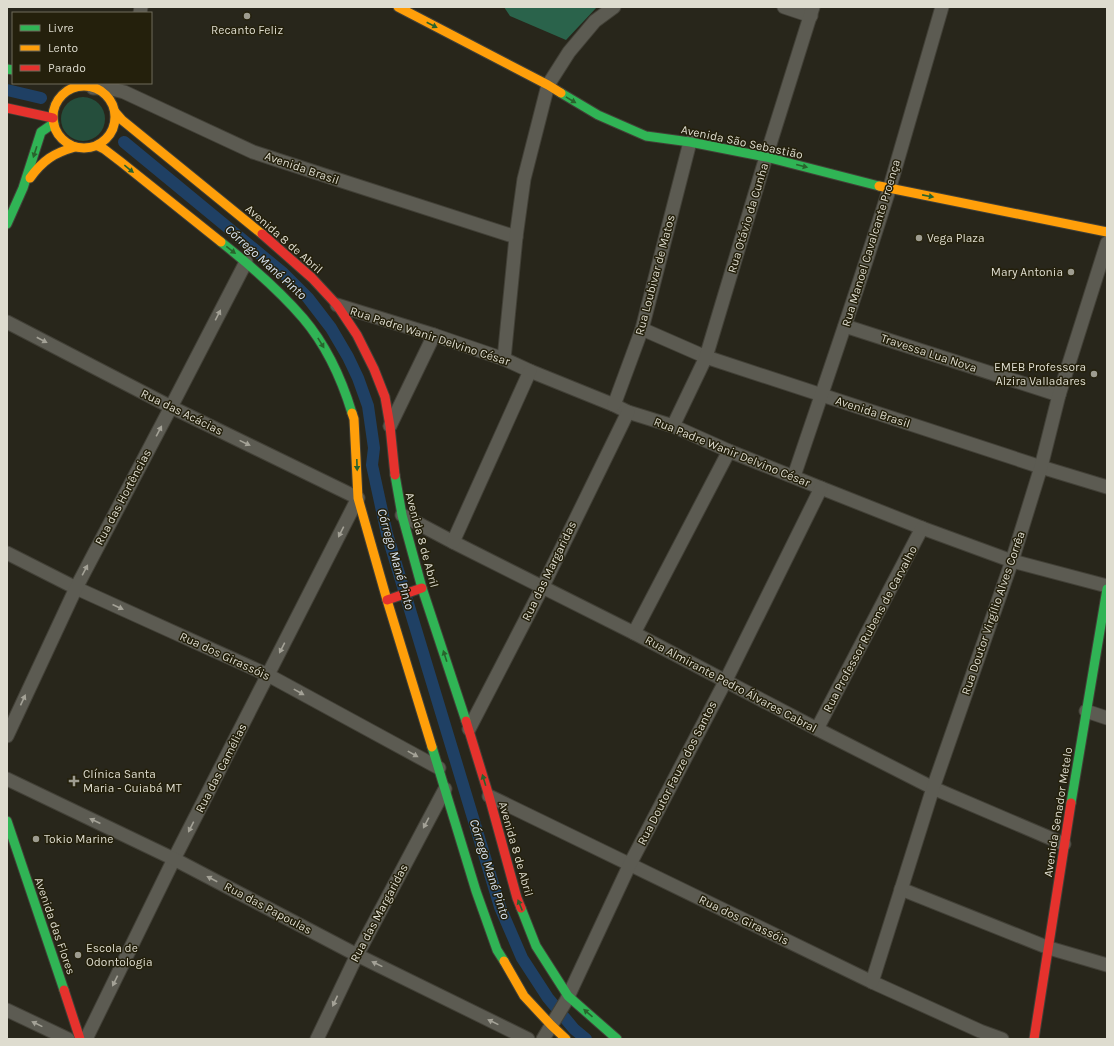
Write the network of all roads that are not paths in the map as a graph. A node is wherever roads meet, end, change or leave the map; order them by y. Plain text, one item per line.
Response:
1 (398, 7) edge
2 (614, 7) edge
3 (784, 7) edge
4 (942, 7) edge
5 (812, 11) edge
6 (71, 84) edge
7 (548, 85) junction
8 (80, 86) junction
9 (98, 86) edge
10 (125, 87) edge
11 (7, 108) edge
12 (115, 111) junction
13 (29, 113) junction
14 (54, 120) junction
15 (41, 132) junction
16 (690, 142) junction
17 (98, 146) junction
18 (75, 147) junction
19 (766, 157) junction
20 (23, 188) junction
21 (889, 189) junction
22 (7, 224) edge
23 (1107, 232) edge
24 (516, 237) junction
25 (1107, 243) edge
26 (246, 262) junction
27 (337, 305) junction
28 (7, 322) edge
29 (845, 326) junction
30 (642, 329) junction
31 (434, 335) junction
32 (706, 357) junction
33 (504, 359) junction
34 (530, 371) junction
35 (821, 395) junction
36 (1058, 395) junction
37 (614, 405) junction
38 (171, 407) junction
39 (628, 412) junction
40 (390, 426) junction
41 (673, 426) junction
42 (729, 451) junction
43 (1041, 467) junction
44 (794, 476) junction
45 (1107, 487) edge
46 (821, 488) junction
47 (358, 498) junction
48 (402, 515) junction
49 (922, 528) junction
50 (453, 542) junction
51 (7, 554) edge
52 (1012, 561) junction
53 (542, 586) junction
54 (1107, 587) edge
55 (76, 588) junction
56 (422, 588) junction
57 (391, 599) junction
58 (634, 633) junction
59 (268, 675) junction
60 (726, 680) junction
61 (1086, 711) junction
62 (1107, 718) edge
63 (469, 729) junction
64 (817, 729) junction
65 (7, 736) edge
66 (438, 768) junction
67 (7, 779) edge
68 (932, 788) junction
69 (445, 789) junction
70 (489, 796) junction
71 (7, 821) edge
72 (1064, 844) junction
73 (174, 859) junction
74 (630, 864) junction
75 (901, 889) junction
76 (1049, 948) junction
77 (357, 955) junction
78 (1107, 965) edge
79 (872, 982) junction
80 (567, 998) junction
81 (7, 1010) edge
82 (553, 1022) junction
83 (68, 1039) edge
84 (80, 1039) edge
85 (86, 1039) edge
86 (317, 1039) edge
87 (528, 1039) edge
88 (543, 1039) edge
89 (566, 1039) edge
90 (617, 1039) edge
91 (1002, 1039) edge
92 (1034, 1039) edge

1 -> 7 main road, Avenida São Sebastião
2 - 7 street
3 - 5 street
4 - 21 street, Rua Manoel Cavalcante Proença
5 - 19 street, Rua Otávio da Cunha
6 - 8 main road
7 -> 16 main road, Avenida São Sebastião
7 - 24 street
8 - 9 main road
8 - 14 main road
9 - 10 street, Avenida Brasil
9 - 12 main road
10 - 12 street
10 - 24 street, Avenida Brasil
11 - 13 main road
12 - 17 main road
12 - 27 main road, Avenida 8 de Abril
13 - 14 main road
13 - 15 main road
14 - 15 main road
14 - 18 main road
15 -> 20 main road
16 - 19 main road, Avenida São Sebastião
16 - 30 street, Rua Loubivar de Matos
17 - 18 main road
17 -> 26 main road
18 - 20 main road
19 -> 21 main road, Avenida São Sebastião
19 - 32 street, Rua Otávio da Cunha
20 - 22 main road
21 -> 23 main road, Avenida São Sebastião
21 - 29 street, Rua Manoel Cavalcante Proença
24 - 33 street
25 - 36 street, Rua Doutor Virgílio Alves Corrêa
38 -> 26 street, Rua das Hortências
26 -> 47 main road
27 - 31 street, Rua Padre Wanir Delvino César
27 - 40 main road, Avenida 8 de Abril
28 -> 38 street, Rua das Acácias
29 - 35 street, Rua Manoel Cavalcante Proença
29 - 36 street, Travessa Lua Nova
30 - 32 street, Avenida Brasil
30 - 37 street, Rua Loubivar de Matos
31 - 33 street, Rua Padre Wanir Delvino César
31 - 40 street
32 - 35 street, Avenida Brasil
32 - 41 street, Rua Otávio da Cunha
33 - 34 street, Rua Padre Wanir Delvino César
34 - 37 street, Rua Padre Wanir Delvino César
34 - 50 street
35 - 43 street, Avenida Brasil
35 - 44 street, Rua Manoel Cavalcante Proença
36 - 43 street, Rua Doutor Virgílio Alves Corrêa
37 - 39 street, Rua Padre Wanir Delvino César
38 -> 47 street, Rua das Acácias
55 -> 38 street, Rua das Hortências
39 - 41 street, Rua Padre Wanir Delvino César
39 - 53 street, Rua das Margaridas
40 - 48 main road, Avenida 8 de Abril
41 - 42 street, Rua Padre Wanir Delvino César
42 - 44 street, Rua Padre Wanir Delvino César
42 - 58 street
43 - 45 street, Avenida Brasil
43 - 52 street, Rua Doutor Virgílio Alves Corrêa
44 - 46 street, Rua Padre Wanir Delvino César
46 - 49 street, Rua Padre Wanir Delvino César
46 - 60 street, Rua Doutor Fauze dos Santos
47 - 57 main road
47 -> 59 street, Rua das Camélias
48 - 50 street, Rua Almirante Pedro Álvares Cabral
48 - 56 main road, Avenida 8 de Abril
49 - 52 street, Rua Padre Wanir Delvino César
49 - 64 street, Rua Professor Rubens de Carvalho
50 - 53 street, Rua Almirante Pedro Álvares Cabral
51 - 55 street, Rua dos Girassóis
52 - 54 street, Rua Padre Wanir Delvino César
52 - 68 street, Rua Doutor Virgílio Alves Corrêa
53 - 58 street, Rua Almirante Pedro Álvares Cabral
53 - 63 street, Rua das Margaridas
54 - 61 main road, Avenida Senador Metelo
55 -> 59 street, Rua dos Girassóis
65 -> 55 street, Rua das Hortências
56 - 57 main road
63 -> 56 main road, Avenida 8 de Abril
57 - 66 main road
58 - 60 street, Rua Almirante Pedro Álvares Cabral
59 -> 66 street, Rua dos Girassóis
59 -> 73 street, Rua das Camélias
60 - 64 street, Rua Almirante Pedro Álvares Cabral
60 - 74 street, Rua Doutor Fauze dos Santos
61 - 62 street
61 - 72 main road, Avenida Senador Metelo
70 -> 63 main road, Avenida 8 de Abril
64 - 68 street, Rua Almirante Pedro Álvares Cabral
66 - 69 main road
73 -> 67 street, Rua das Papoulas
68 - 72 street, Rua Almirante Pedro Álvares Cabral
68 - 75 street, Rua Doutor Virgílio Alves Corrêa
69 -> 77 street, Rua das Margaridas
69 - 82 main road
70 - 74 street, Rua dos Girassóis
80 -> 70 main road, Avenida 8 de Abril
71 - 84 main road, Avenida das Flores
72 - 76 main road, Avenida Senador Metelo
77 -> 73 street, Rua das Papoulas
73 -> 85 street, Rua das Camélias
74 - 79 street, Rua dos Girassóis
74 - 80 street, Rua Doutor Fauze dos Santos
75 - 76 street
75 - 79 street, Rua Doutor Virgílio Alves Corrêa
76 - 78 street
76 - 92 main road, Avenida Senador Metelo
77 -> 86 street, Rua das Margaridas
87 -> 77 street, Rua das Papoulas
79 - 91 street, Rua dos Girassóis
80 - 82 street, Rua Doutor Fauze dos Santos
90 -> 80 main road, Avenida 8 de Abril
83 -> 81 street
82 - 88 street
82 - 89 main road

